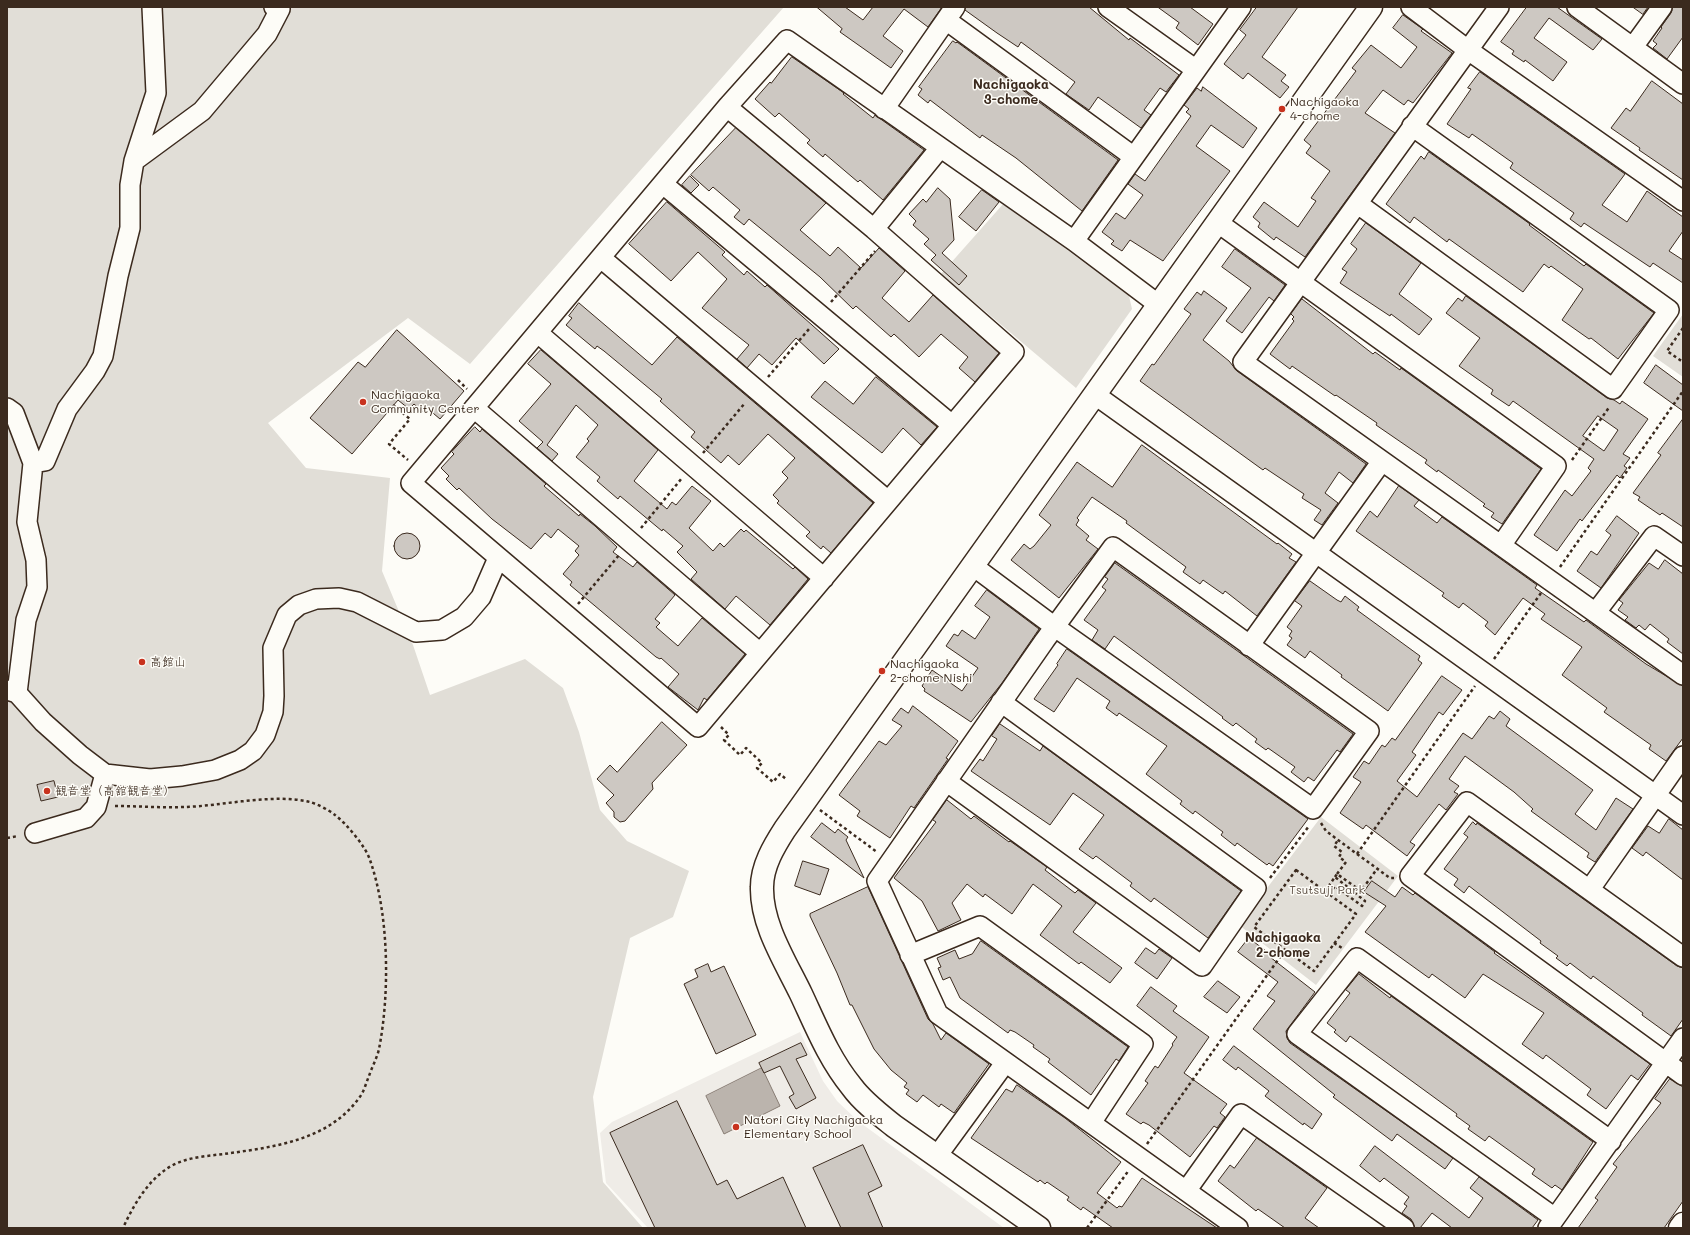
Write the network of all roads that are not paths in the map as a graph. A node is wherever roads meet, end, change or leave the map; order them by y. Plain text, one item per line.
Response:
1 (152, 7) edge
2 (274, 7) edge
3 (1108, 7) edge
4 (1241, 7) edge
5 (1371, 7) edge
6 (1411, 7) edge
7 (1499, 7) edge
8 (1577, 7) edge
9 (1662, 7) edge
10 (950, 13) edge
11 (1633, 47) junction
12 (1468, 50) junction
13 (1195, 69) junction
14 (1683, 84) edge
15 (727, 107) junction
16 (884, 109) junction
17 (1412, 126) junction
18 (940, 148) junction
19 (1134, 157) junction
20 (134, 161) junction
21 (663, 184) junction
22 (1683, 201) edge
23 (1358, 204) junction
24 (1217, 222) junction
25 (880, 234) junction
26 (1074, 241) junction
27 (601, 258) junction
28 (1300, 282) junction
29 (1159, 305) junction
30 (538, 333) junction
31 (1094, 394) junction
32 (7, 408) edge
33 (474, 408) junction
34 (952, 425) junction
35 (1382, 461) junction
36 (34, 463) junction
37 (888, 501) junction
38 (1502, 544) junction
39 (1316, 553) junction
40 (1683, 556) edge
41 (498, 558) junction
42 (973, 566) junction
43 (824, 578) junction
44 (1596, 612) junction
45 (1055, 626) junction
46 (1248, 646) junction
47 (760, 653) junction
48 (1683, 675) edge
49 (12, 691) edge
50 (1001, 702) junction
51 (1683, 756) edge
52 (105, 774) junction
53 (946, 781) junction
54 (1657, 795) junction
55 (1683, 815) edge
56 (35, 833) dead end
57 (1590, 889) junction
58 (910, 955) junction
59 (1683, 957) edge
60 (1683, 1038) edge
61 (1005, 1063) junction
62 (1665, 1063) junction
63 (1683, 1075) edge
64 (1091, 1123) junction
65 (1611, 1141) junction
66 (937, 1156) junction
67 (1186, 1191) junction
68 (1552, 1223) edge
69 (1683, 1224) edge
70 (1039, 1228) edge
71 (1238, 1228) edge
72 (1404, 1228) edge
73 (1680, 1228) edge

1 - 20 street
2 - 20 street
3 - 13 street
4 - 13 street
5 - 24 street
6 - 12 street
7 - 12 street
8 - 11 street
9 - 11 street
10 - 16 street
10 - 19 street
11 - 14 street
12 - 17 street
12 - 22 street
13 - 19 street
15 - 16 street
15 - 21 street
15 - 25 street
16 - 18 street
17 - 23 street
17 - 23 street
18 - 25 street
18 - 26 street
19 - 26 street
20 - 36 street
21 - 27 street
21 - 34 street
23 - 28 street
24 - 28 street
24 - 29 street
25 - 34 street
26 - 29 street
27 - 30 street
27 - 37 street
28 - 35 street
28 - 38 street
29 - 31 street
30 - 33 street
30 - 43 street
31 - 39 street
31 - 42 street
32 - 36 street
33 - 41 street
33 - 47 street
34 - 37 street
35 - 38 street
35 - 39 street
36 - 49 street
37 - 43 street
38 - 44 street
39 - 46 street
39 - 54 street
40 - 44 street
41 - 47 street
41 - 52 street
42 - 45 street
42 - 66 street
43 - 47 street
44 - 48 street
45 - 46 street
45 - 46 street
45 - 50 street
49 - 52 street
50 - 53 street
50 - 53 street
51 - 54 street
52 - 56 street
53 - 58 street
54 - 55 street
54 - 57 street
57 - 59 street
57 - 62 street
58 - 61 street
58 - 64 street
60 - 62 street
61 - 64 street
61 - 66 street
62 - 63 street
62 - 65 street
64 - 67 street
65 - 68 street
65 - 68 street
66 - 70 street
67 - 71 street
67 - 72 street
69 - 73 street

